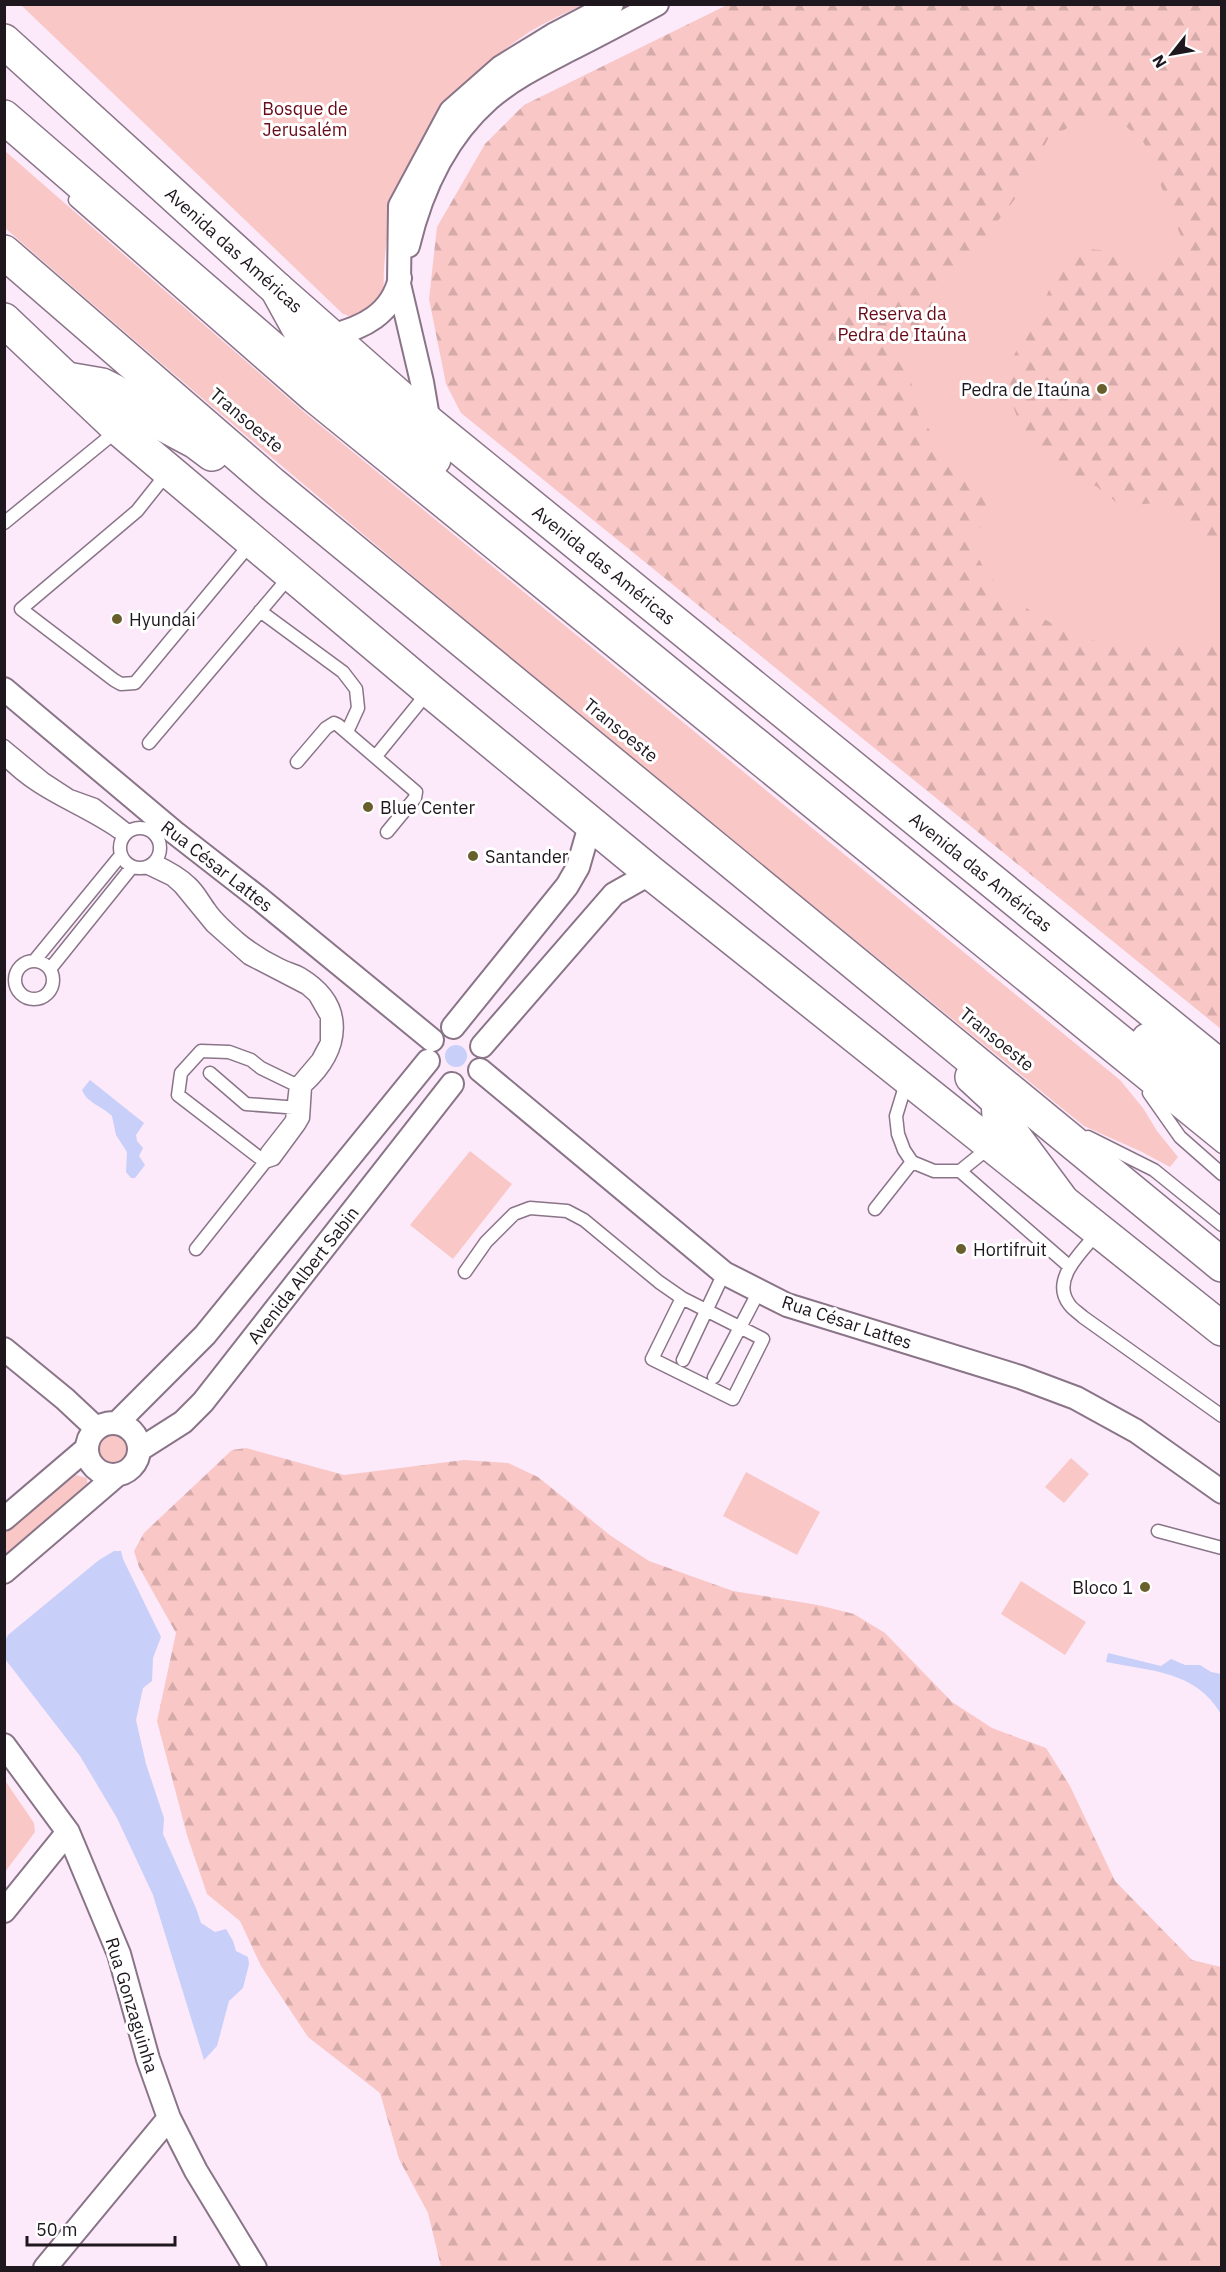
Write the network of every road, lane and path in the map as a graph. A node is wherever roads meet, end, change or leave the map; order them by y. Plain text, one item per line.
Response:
1 (612, 4) edge
2 (657, 4) edge
3 (4, 41) edge
4 (4, 117) edge
5 (67, 193) dead end
6 (14, 249) edge
7 (399, 284) junction
8 (277, 289) junction
9 (4, 320) edge
10 (330, 336) junction
11 (67, 380) junction
12 (429, 423) junction
13 (120, 429) junction
14 (170, 470) junction
15 (272, 484) junction
16 (480, 520) junction
17 (4, 523) edge
18 (252, 542) junction
19 (291, 575) junction
20 (260, 611) junction
21 (4, 689) edge
22 (429, 690) junction
23 (347, 732) junction
24 (149, 743) dead end
25 (4, 746) edge
26 (376, 756) junction
27 (4, 758) edge
28 (297, 762) dead end
29 (133, 799) junction
30 (591, 822) junction
31 (130, 831) junction
32 (387, 832) dead end
33 (170, 839) junction
34 (121, 855) junction
35 (151, 864) junction
36 (132, 867) junction
37 (651, 873) junction
38 (1008, 949) junction
39 (35, 960) junction
40 (50, 969) junction
41 (916, 1012) junction
42 (453, 1027) junction
43 (482, 1046) junction
44 (430, 1051) junction
45 (1221, 1068) edge
46 (480, 1070) junction
47 (210, 1073) dead end
48 (908, 1079) junction
49 (1140, 1080) junction
50 (452, 1084) junction
51 (296, 1085) junction
52 (1221, 1089) edge
53 (299, 1108) junction
54 (1221, 1125) edge
55 (990, 1146) junction
56 (1221, 1147) edge
57 (265, 1162) junction
58 (912, 1162) junction
59 (960, 1171) junction
60 (1132, 1173) dead end
61 (1221, 1174) edge
62 (1060, 1198) junction
63 (875, 1209) dead end
64 (1221, 1225) edge
65 (1099, 1231) junction
66 (196, 1249) dead end
67 (1221, 1265) edge
68 (1070, 1267) junction
69 (465, 1272) dead end
70 (724, 1273) junction
71 (759, 1291) junction
72 (682, 1298) junction
73 (707, 1310) junction
74 (739, 1326) junction
75 (1221, 1329) edge
76 (4, 1349) edge
77 (683, 1360) dead end
78 (714, 1377) dead end
79 (1221, 1416) edge
80 (106, 1426) junction
81 (86, 1449) junction
82 (139, 1450) junction
83 (117, 1475) junction
84 (1221, 1492) edge
85 (4, 1519) edge
86 (1158, 1531) dead end
87 (1221, 1548) edge
88 (4, 1572) edge
89 (4, 1745) edge
90 (68, 1832) junction
91 (4, 1911) edge
92 (168, 2118) junction
93 (45, 2268) edge
94 (255, 2268) edge

1 - 7 street
2 - 7 street
3 - 8 main road, Avenida das Américas
4 - 16 main road
5 - 49 lane
6 - 15 main road
7 - 10 street
7 - 12 street
8 - 10 main road, Avenida das Américas
8 - 16 main road
9 - 11 main road
10 - 12 main road, Avenida das Américas
11 - 13 main road
11 - 15 main road
12 - 45 main road, Avenida das Américas
13 - 14 main road
13 - 17 lane
14 - 18 main road
14 - 18 lane
15 - 41 main road
16 - 38 main road
18 - 19 main road
19 - 20 lane
19 - 22 main road
20 - 23 lane
20 - 24 lane
21 - 29 street, Rua César Lattes
22 - 26 lane
22 - 30 main road
23 - 26 lane
23 - 28 lane
25 - 31 lane
26 - 32 lane
27 - 31 lane
29 - 31 lane
29 - 33 street, Rua César Lattes
30 - 37 main road
30 - 42 street
31 - 33 lane
31 - 34 lane
33 - 35 lane
33 - 44 street, Rua César Lattes
34 - 36 lane
34 - 39 lane
35 - 36 lane
35 - 51 lane
35 - 53 lane
36 - 40 lane
37 - 43 street
37 - 48 main road
38 - 52 main road
38 - 54 main road
39 - 40 lane
39 - 40 lane
41 - 62 main road
41 - 67 main road
42 - 43 street
42 - 44 street
43 - 46 street
44 - 50 street
44 - 80 street, Avenida Albert Sabin
46 - 50 street
46 - 70 street, Rua César Lattes
47 - 53 lane
48 - 55 main road
48 - 58 lane
49 - 56 lane
49 - 61 lane
50 - 82 street, Avenida Albert Sabin
51 - 53 lane
51 - 57 lane
53 - 57 lane
55 - 59 lane
55 - 62 main road
57 - 66 lane
58 - 59 lane
58 - 63 lane
59 - 68 lane
60 - 64 lane
62 - 65 main road
65 - 68 lane
65 - 75 main road
68 - 79 lane
69 - 72 lane
70 - 71 street, Rua César Lattes
70 - 73 lane
71 - 74 lane
71 - 84 street, Rua César Lattes
72 - 73 lane
72 - 74 lane
73 - 74 lane
73 - 77 lane
74 - 78 lane
76 - 80 street
80 - 81 street
80 - 82 street
81 - 83 street
81 - 85 street
82 - 83 street
83 - 88 street
86 - 87 lane
89 - 90 street, Rua Gonzaguinha
90 - 91 street
90 - 92 street, Rua Gonzaguinha
92 - 93 street
92 - 94 street, Rua Gonzaguinha

